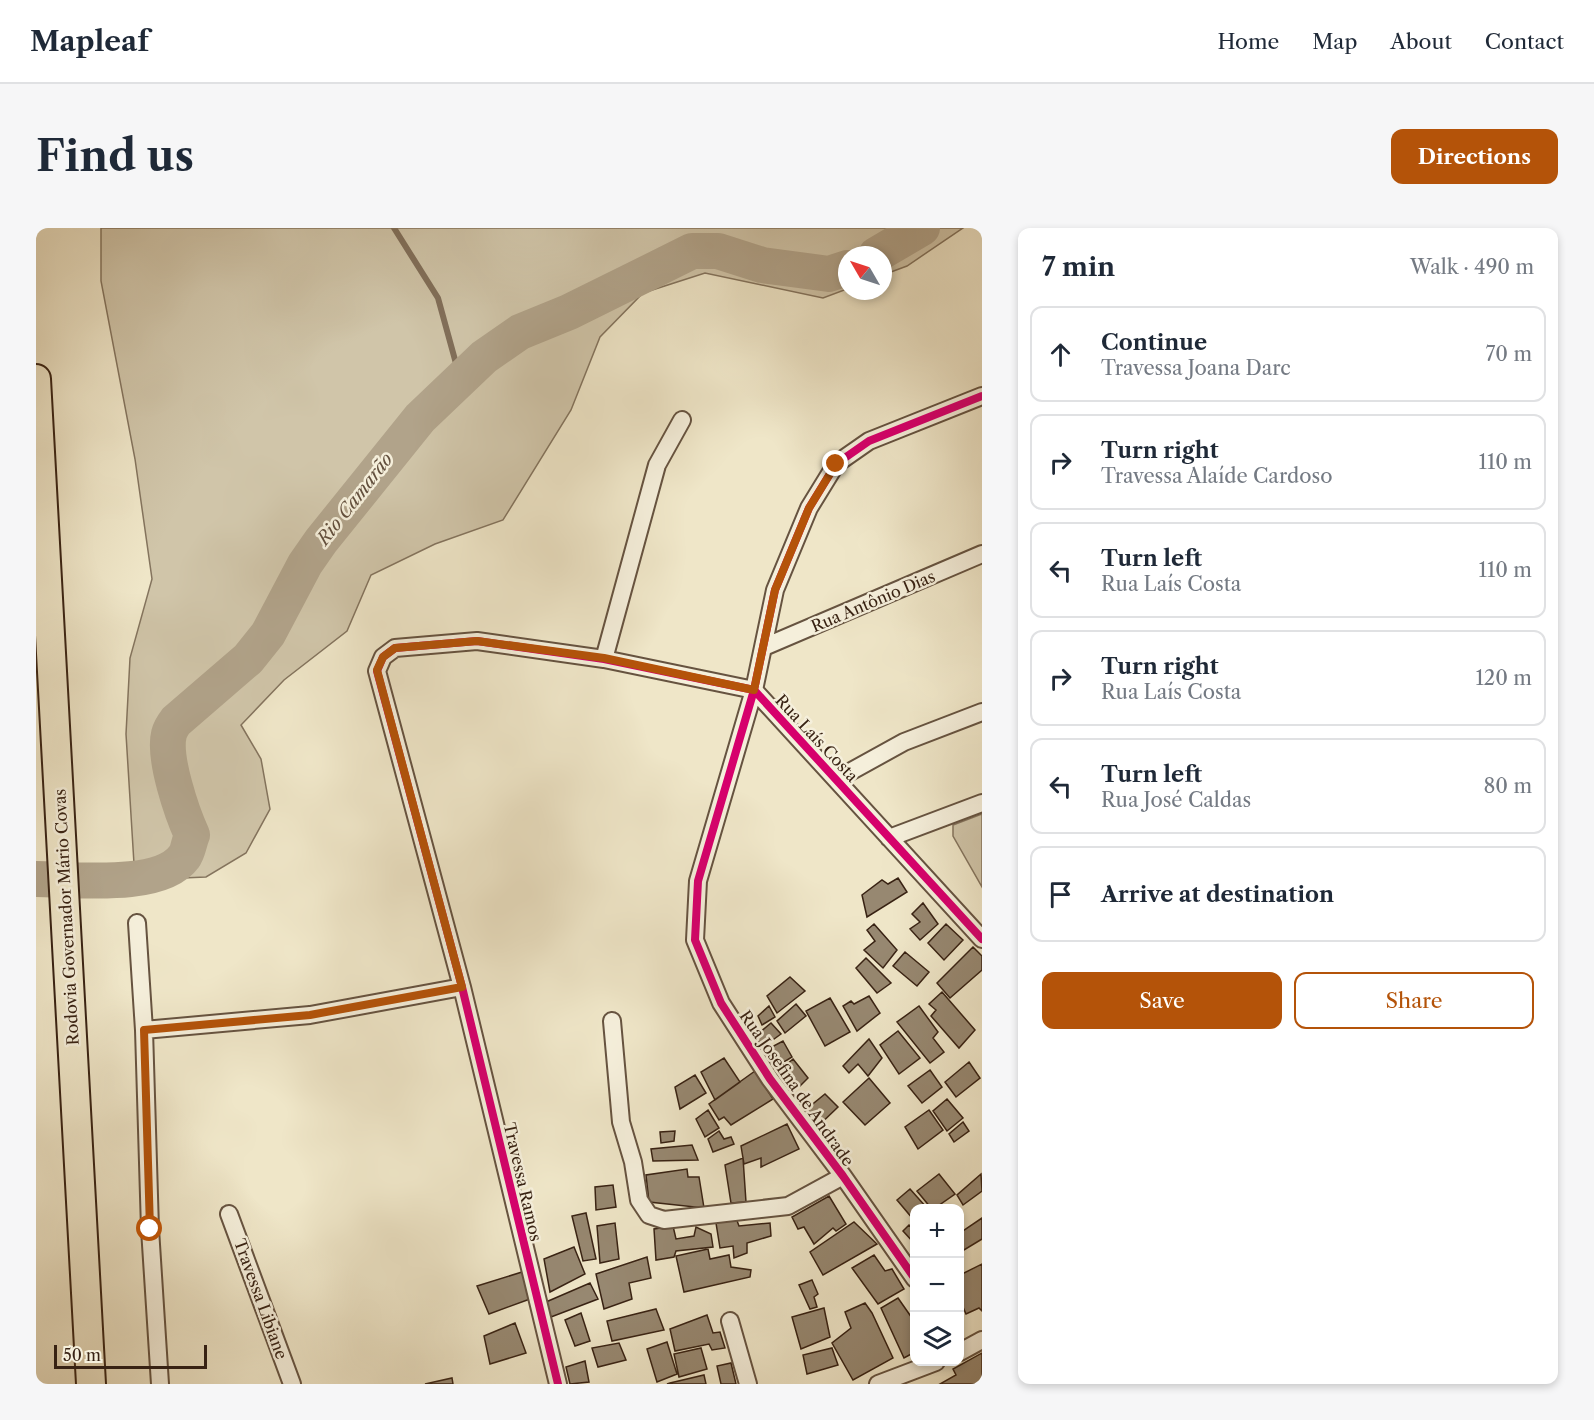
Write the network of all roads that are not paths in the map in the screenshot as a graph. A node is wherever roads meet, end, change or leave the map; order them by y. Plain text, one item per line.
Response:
1 (36, 379) edge
2 (982, 396) edge
3 (682, 420) dead end
4 (982, 554) edge
5 (764, 647) junction
6 (604, 658) junction
7 (754, 690) junction
8 (982, 712) edge
9 (837, 779) junction
10 (982, 802) edge
11 (889, 838) junction
12 (137, 923) dead end
13 (982, 939) edge
14 (462, 987) junction
15 (612, 1021) dead end
16 (144, 1030) junction
17 (843, 1176) junction
18 (229, 1214) dead end
19 (910, 1272) edge
20 (730, 1321) dead end
21 (982, 1340) edge
22 (964, 1348) edge
23 (925, 1366) edge
24 (91, 1384) edge
25 (160, 1384) edge
26 (292, 1384) edge
27 (558, 1384) edge
28 (748, 1384) edge
29 (878, 1384) edge

1 - 24 highway, Rodovia Governador Mário Covas
2 - 5 street, Rua Josefina de Andrade
3 - 6 street
4 - 5 street, Rua Antônio Dias
5 - 7 street, Rua Josefina de Andrade
6 - 7 street, Rua Laís Costa
6 - 14 street, Rua Laís Costa
7 - 9 street, Rua Laís Costa
7 - 17 street, Rua Josefina de Andrade
8 - 9 street
9 - 11 street, Rua Laís Costa
10 - 11 street
11 - 13 street, Rua Laís Costa
12 - 16 street
14 - 16 street
14 - 27 street, Travessa Ramos
15 - 17 street
16 - 25 street
17 - 19 street, Rua Josefina de Andrade
18 - 26 street, Travessa Libiane
20 - 28 street
21 - 22 street
23 - 29 street

